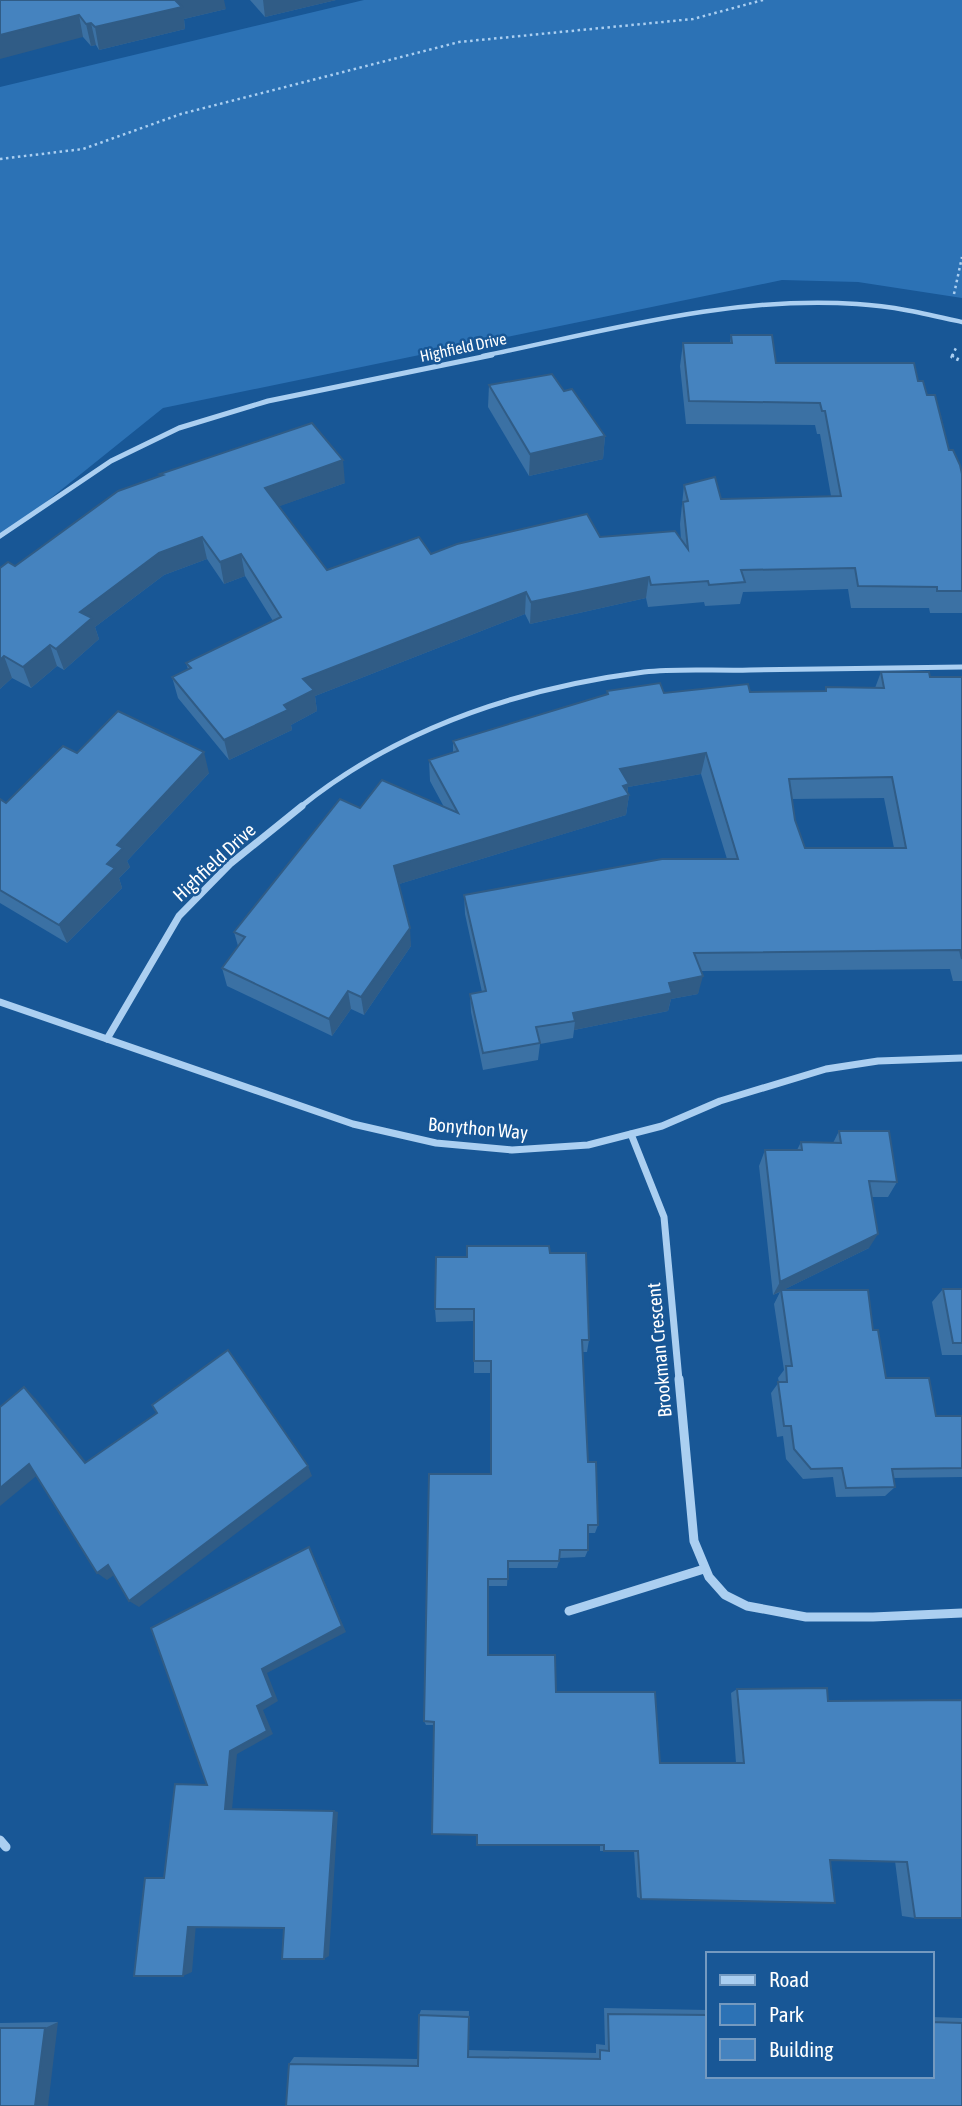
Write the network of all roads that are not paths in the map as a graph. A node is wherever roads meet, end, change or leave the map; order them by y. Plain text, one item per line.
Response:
1 (962, 322) edge
2 (0, 536) edge
3 (962, 667) edge
4 (0, 1002) edge
5 (107, 1039) junction
6 (962, 1058) edge
7 (631, 1134) junction
8 (704, 1569) junction
9 (569, 1611) dead end
10 (962, 1613) edge

1 - 2 street, Highfield Drive
3 - 5 street, Highfield Drive
4 - 5 street, Bonython Way
5 - 7 street, Bonython Way
6 - 7 street, Bonython Way
7 - 8 street, Brookman Crescent
8 - 9 street
8 - 10 street, Brookman Crescent

